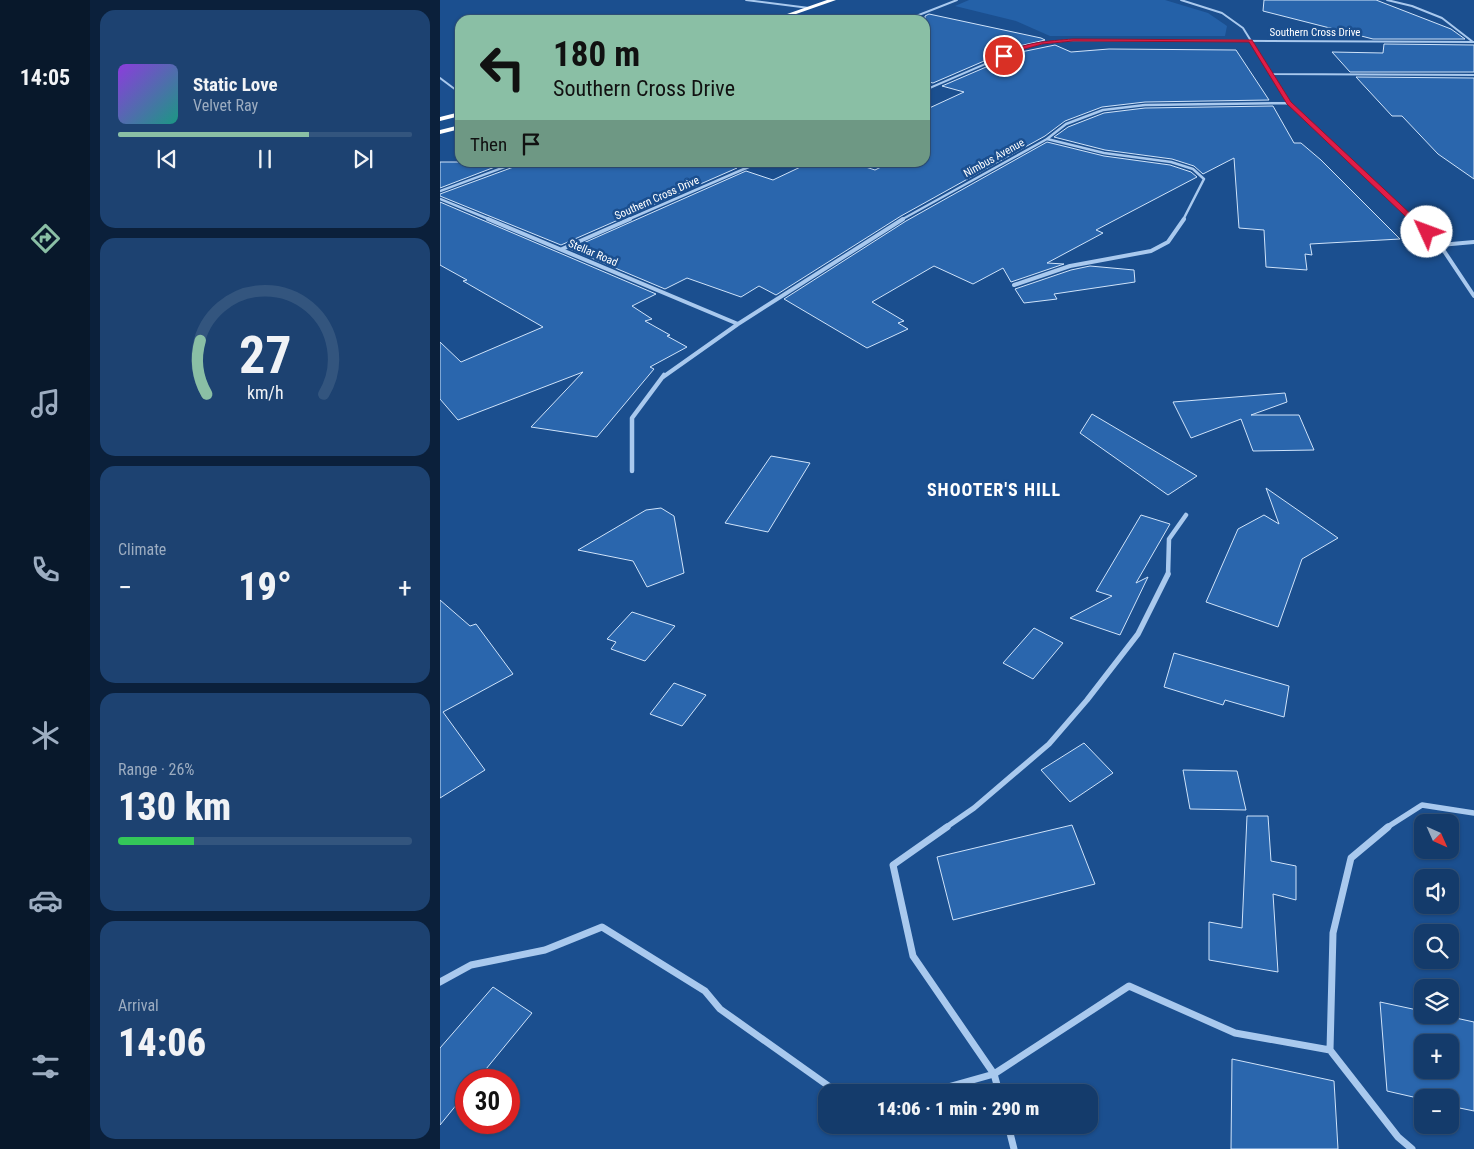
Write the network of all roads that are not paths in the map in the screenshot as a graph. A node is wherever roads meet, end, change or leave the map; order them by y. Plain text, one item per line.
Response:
1 (746, 0) edge
2 (833, 0) edge
3 (957, 0) edge
4 (1181, 0) edge
5 (1387, 0) edge
6 (809, 8) junction
7 (788, 15) edge
8 (919, 15) edge
9 (1250, 41) junction
10 (1474, 42) edge
11 (1270, 74) junction
12 (1474, 75) edge
13 (440, 78) edge
14 (930, 88) edge
15 (455, 89) edge
16 (1289, 103) junction
17 (455, 115) edge
18 (440, 119) edge
19 (455, 128) edge
20 (440, 132) edge
21 (1047, 139) junction
22 (505, 167) edge
23 (749, 167) edge
24 (440, 191) edge
25 (440, 199) edge
26 (1474, 242) edge
27 (1440, 245) junction
28 (562, 249) junction
29 (1014, 286) dead end
30 (1474, 296) edge
31 (738, 324) junction
32 (632, 471) dead end
33 (1186, 515) dead end
34 (1474, 813) edge
35 (440, 982) edge
36 (1330, 1050) junction
37 (994, 1074) junction
38 (826, 1084) edge
39 (958, 1084) edge
40 (997, 1084) edge
41 (1010, 1134) edge
42 (1014, 1149) edge
43 (1412, 1149) edge

1 - 6 street
2 - 6 highway
3 - 8 street
4 - 9 street
5 - 10 street
6 - 7 highway
9 - 10 street, Southern Cross Drive
9 - 11 street
9 - 14 street, Southern Cross Drive
11 - 12 street
11 - 16 street
13 - 15 lane
16 - 21 street, Nimbus Avenue
16 - 27 street
17 - 18 highway
19 - 20 highway
21 - 29 street
21 - 31 street, Nimbus Avenue
22 - 24 street
23 - 28 street, Southern Cross Drive
25 - 28 street, Stellar Road
26 - 27 street
27 - 30 street
28 - 31 street, Stellar Road
31 - 32 street, Nimbus Avenue
33 - 37 street
34 - 36 street
35 - 38 street
36 - 37 street
36 - 43 street
37 - 39 street
37 - 40 street
41 - 42 street

